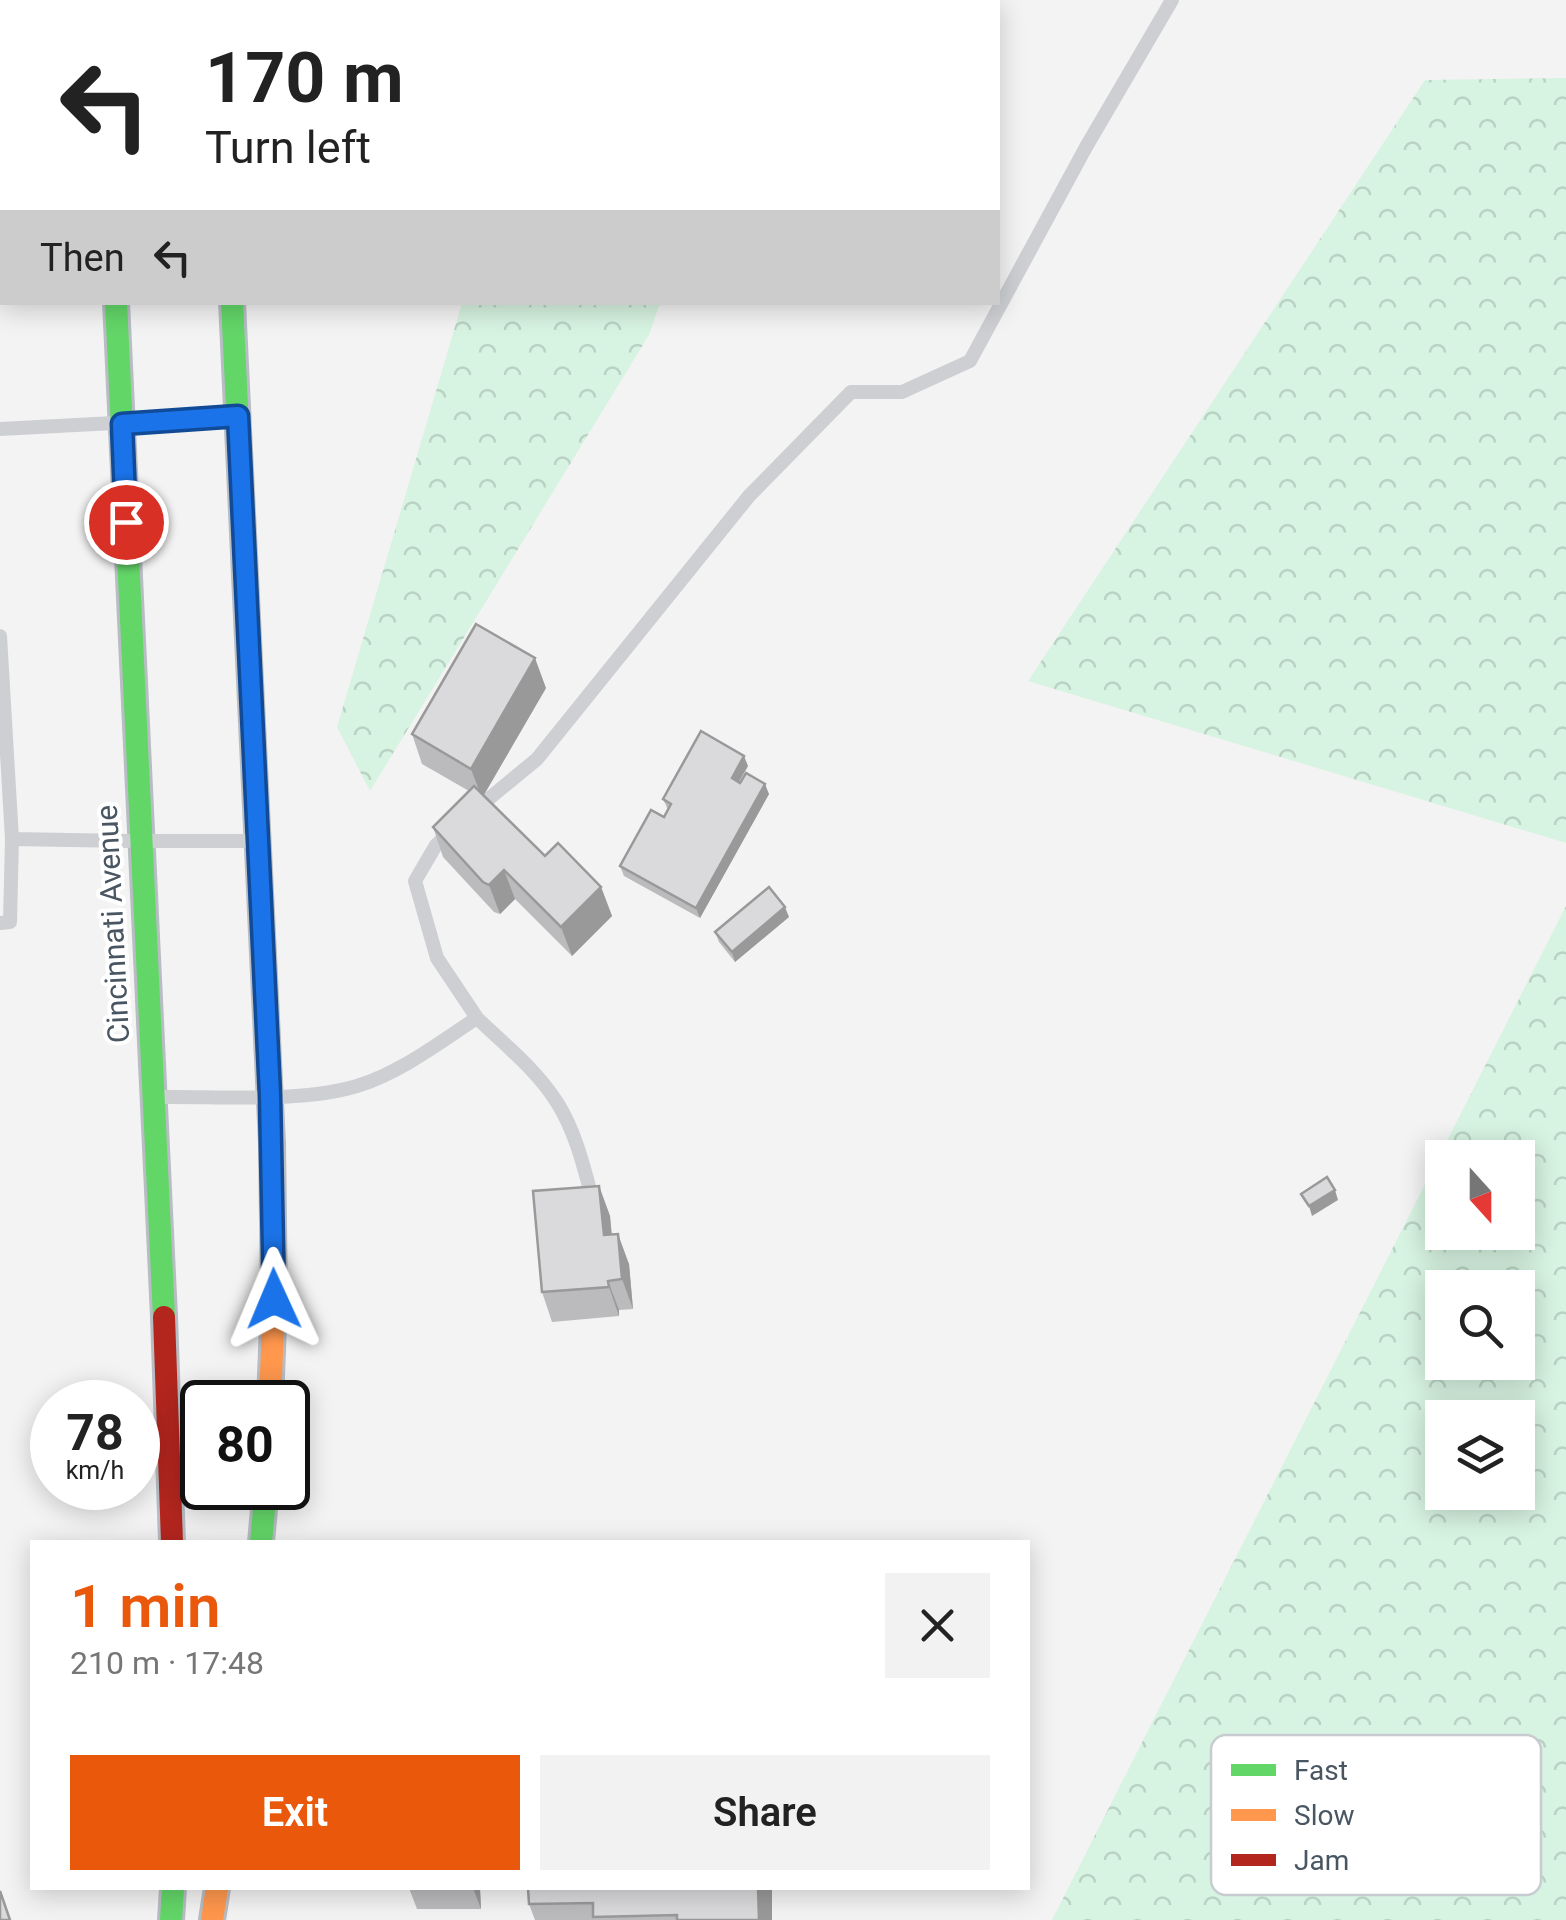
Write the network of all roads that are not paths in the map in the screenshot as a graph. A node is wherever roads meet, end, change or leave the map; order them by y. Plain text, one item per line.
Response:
1 (1172, 0) edge
2 (116, 305) edge
3 (232, 305) edge
4 (238, 416) junction
5 (122, 424) junction
6 (0, 429) edge
7 (0, 636) edge
8 (12, 838) junction
9 (260, 841) junction
10 (140, 842) junction
11 (0, 923) edge
12 (477, 1018) junction
13 (270, 1095) junction
14 (151, 1098) junction
15 (593, 1201) edge
16 (271, 1380) edge
17 (264, 1510) edge
18 (172, 1540) edge
19 (261, 1540) edge
20 (173, 1890) edge
21 (217, 1890) edge
22 (171, 1920) edge
23 (212, 1920) edge

1 - 12 lane
2 - 5 highway, Cincinnati Avenue
3 - 4 highway
4 - 5 lane
4 - 9 highway
5 - 6 lane
5 - 10 highway, Cincinnati Avenue
7 - 8 lane
8 - 10 lane
8 - 11 lane
9 - 10 lane
9 - 13 highway
10 - 14 highway, Cincinnati Avenue
12 - 13 lane
12 - 15 lane
13 - 14 lane
13 - 16 highway
14 - 18 highway, Cincinnati Avenue
17 - 19 highway
20 - 22 highway
21 - 23 highway

